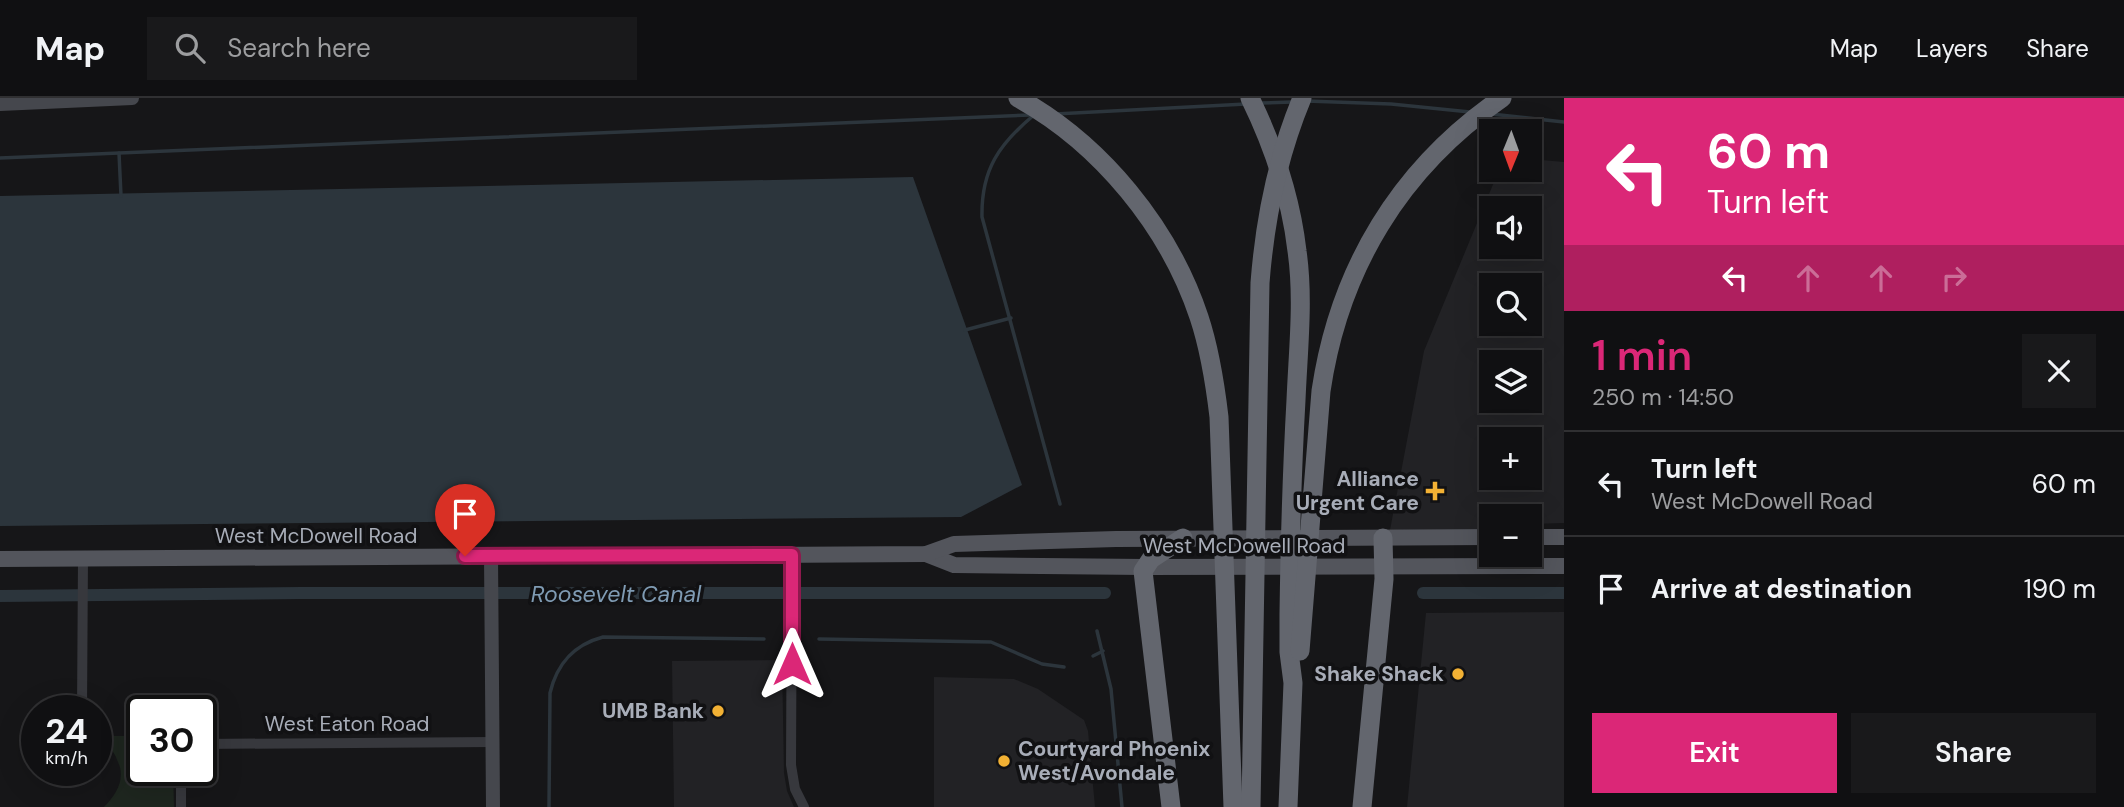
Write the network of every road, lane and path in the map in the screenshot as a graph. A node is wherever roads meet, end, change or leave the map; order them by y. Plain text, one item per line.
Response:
1 (132, 98) edge
2 (1018, 98) edge
3 (1250, 98) edge
4 (1302, 98) edge
5 (1502, 98) edge
6 (0, 104) edge
7 (1479, 537) edge
8 (1542, 537) edge
9 (1564, 537) edge
10 (1183, 538) junction
11 (1383, 538) junction
12 (926, 554) junction
13 (792, 555) junction
14 (491, 556) junction
15 (83, 558) junction
16 (0, 559) edge
17 (1564, 566) edge
18 (1145, 567) junction
19 (1383, 567) junction
20 (1296, 614) junction
21 (82, 695) edge
22 (493, 742) junction
23 (217, 744) edge
24 (181, 786) edge
25 (181, 807) edge
26 (494, 807) edge
27 (804, 807) edge
28 (1171, 807) edge
29 (1233, 807) edge
30 (1251, 807) edge
31 (1288, 807) edge
32 (1362, 807) edge

1 - 6 street
2 - 29 highway
3 - 20 highway
4 - 30 highway
5 - 20 highway
7 - 11 main road, West McDowell Road
8 - 9 main road
10 - 11 main road, West McDowell Road
10 - 12 main road, West McDowell Road
10 - 18 highway
11 - 19 highway
12 - 13 main road, West McDowell Road
12 - 18 main road, West McDowell Road
13 - 14 main road, West McDowell Road
13 - 27 street
14 - 15 main road, West McDowell Road
14 - 22 street
15 - 16 main road, West McDowell Road
15 - 21 street
17 - 19 main road, West McDowell Road
18 - 19 main road, West McDowell Road
18 - 28 highway
19 - 32 highway
20 - 31 highway
22 - 23 street, West Eaton Road
22 - 26 street
24 - 25 street

